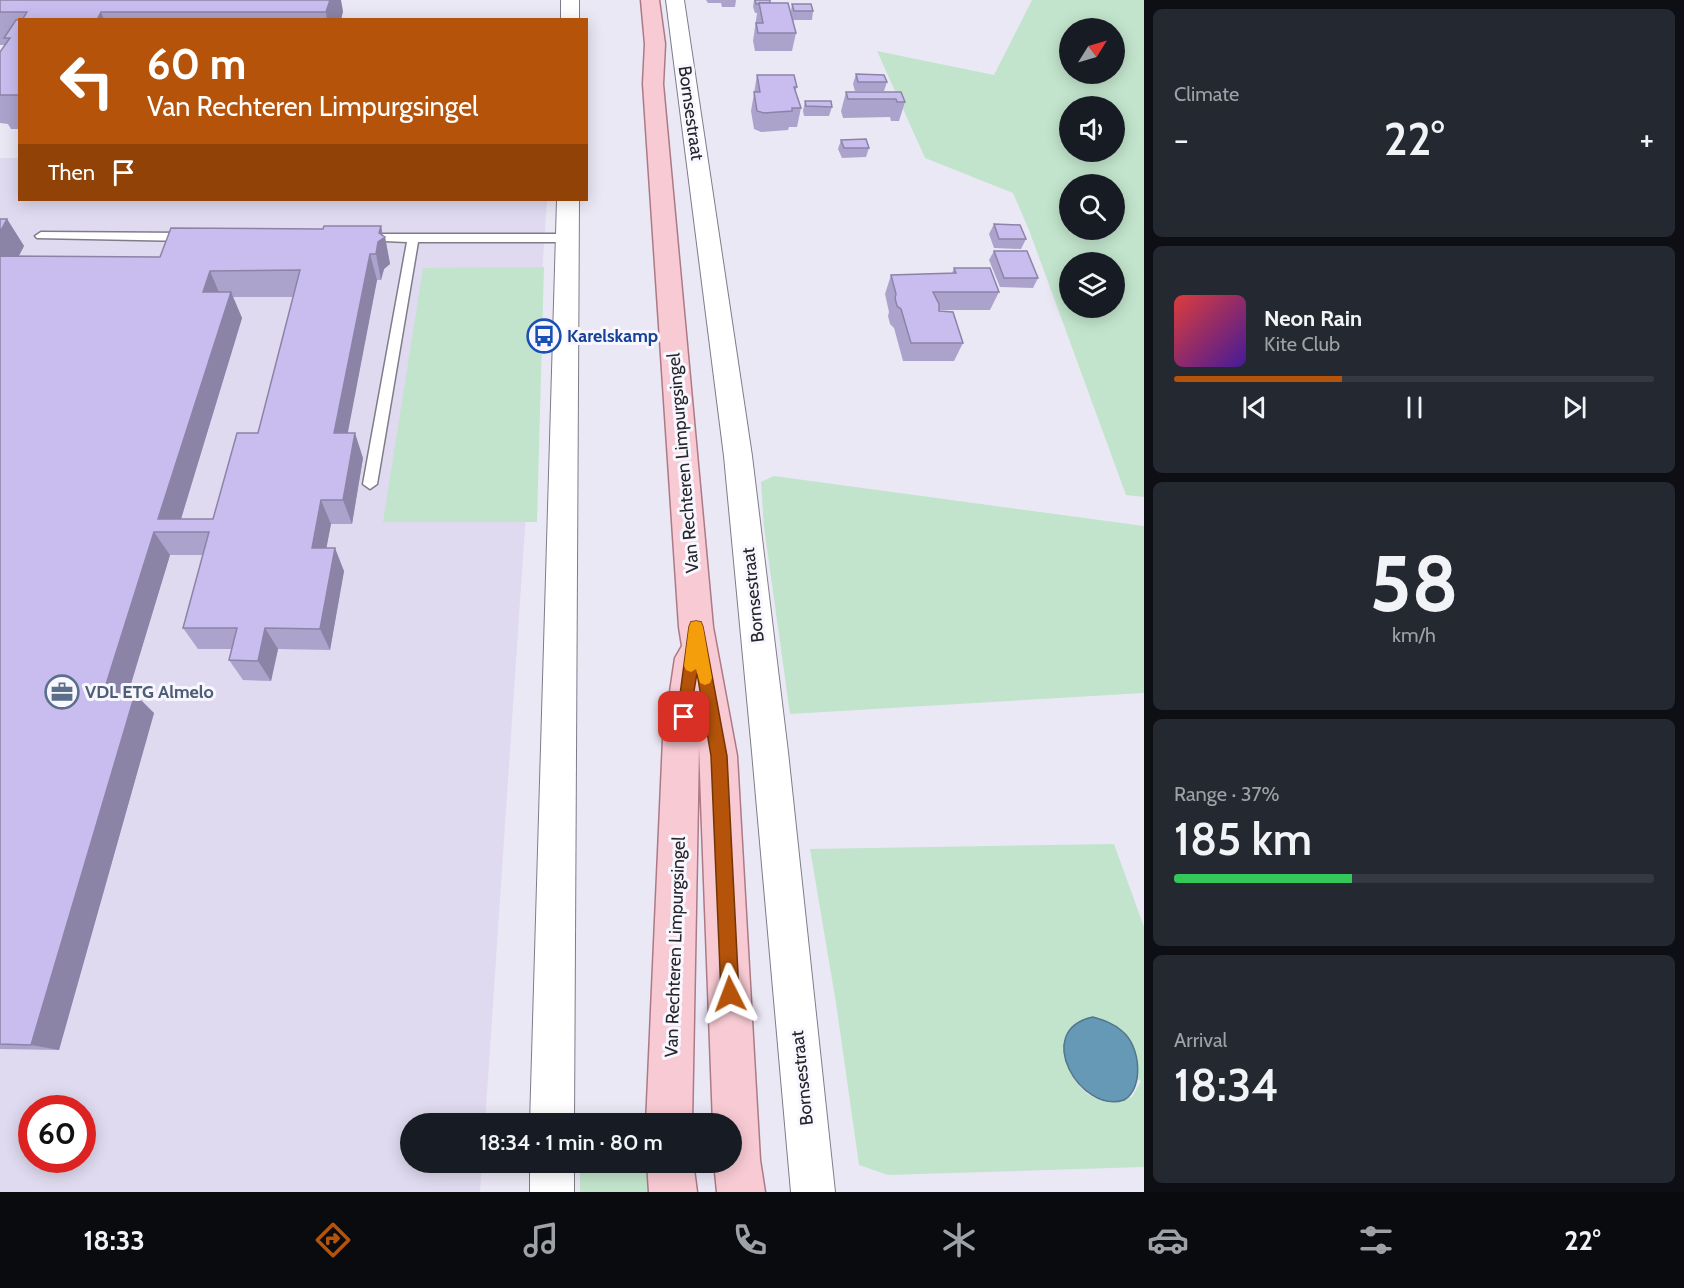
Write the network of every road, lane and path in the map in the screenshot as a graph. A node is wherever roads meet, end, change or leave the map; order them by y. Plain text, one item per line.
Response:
1 (570, 0) edge
2 (650, 0) edge
3 (675, 0) edge
4 (570, 18) edge
5 (635, 34) dead end
6 (653, 84) junction
7 (568, 201) edge
8 (41, 236) dead end
9 (204, 237) edge
10 (355, 238) edge
11 (413, 238) junction
12 (567, 238) junction
13 (370, 484) dead end
14 (696, 627) junction
15 (552, 1113) edge
16 (669, 1113) edge
17 (552, 1173) edge
18 (671, 1173) edge
19 (552, 1192) edge
20 (673, 1192) edge
21 (741, 1192) edge
22 (813, 1192) edge

1 - 4 street
2 - 6 main road, Van Rechteren Limpurgsingel
3 - 22 street, Bornsestraat
5 - 6 main road, Van Rechteren Limpurgsingel
6 - 14 main road, Van Rechteren Limpurgsingel
7 - 12 street
8 - 9 lane
10 - 11 lane
11 - 12 lane
11 - 13 lane
12 - 15 street
14 - 16 main road, Van Rechteren Limpurgsingel
14 - 21 main road, Van Rechteren Limpurgsingel
17 - 19 street
18 - 20 main road

